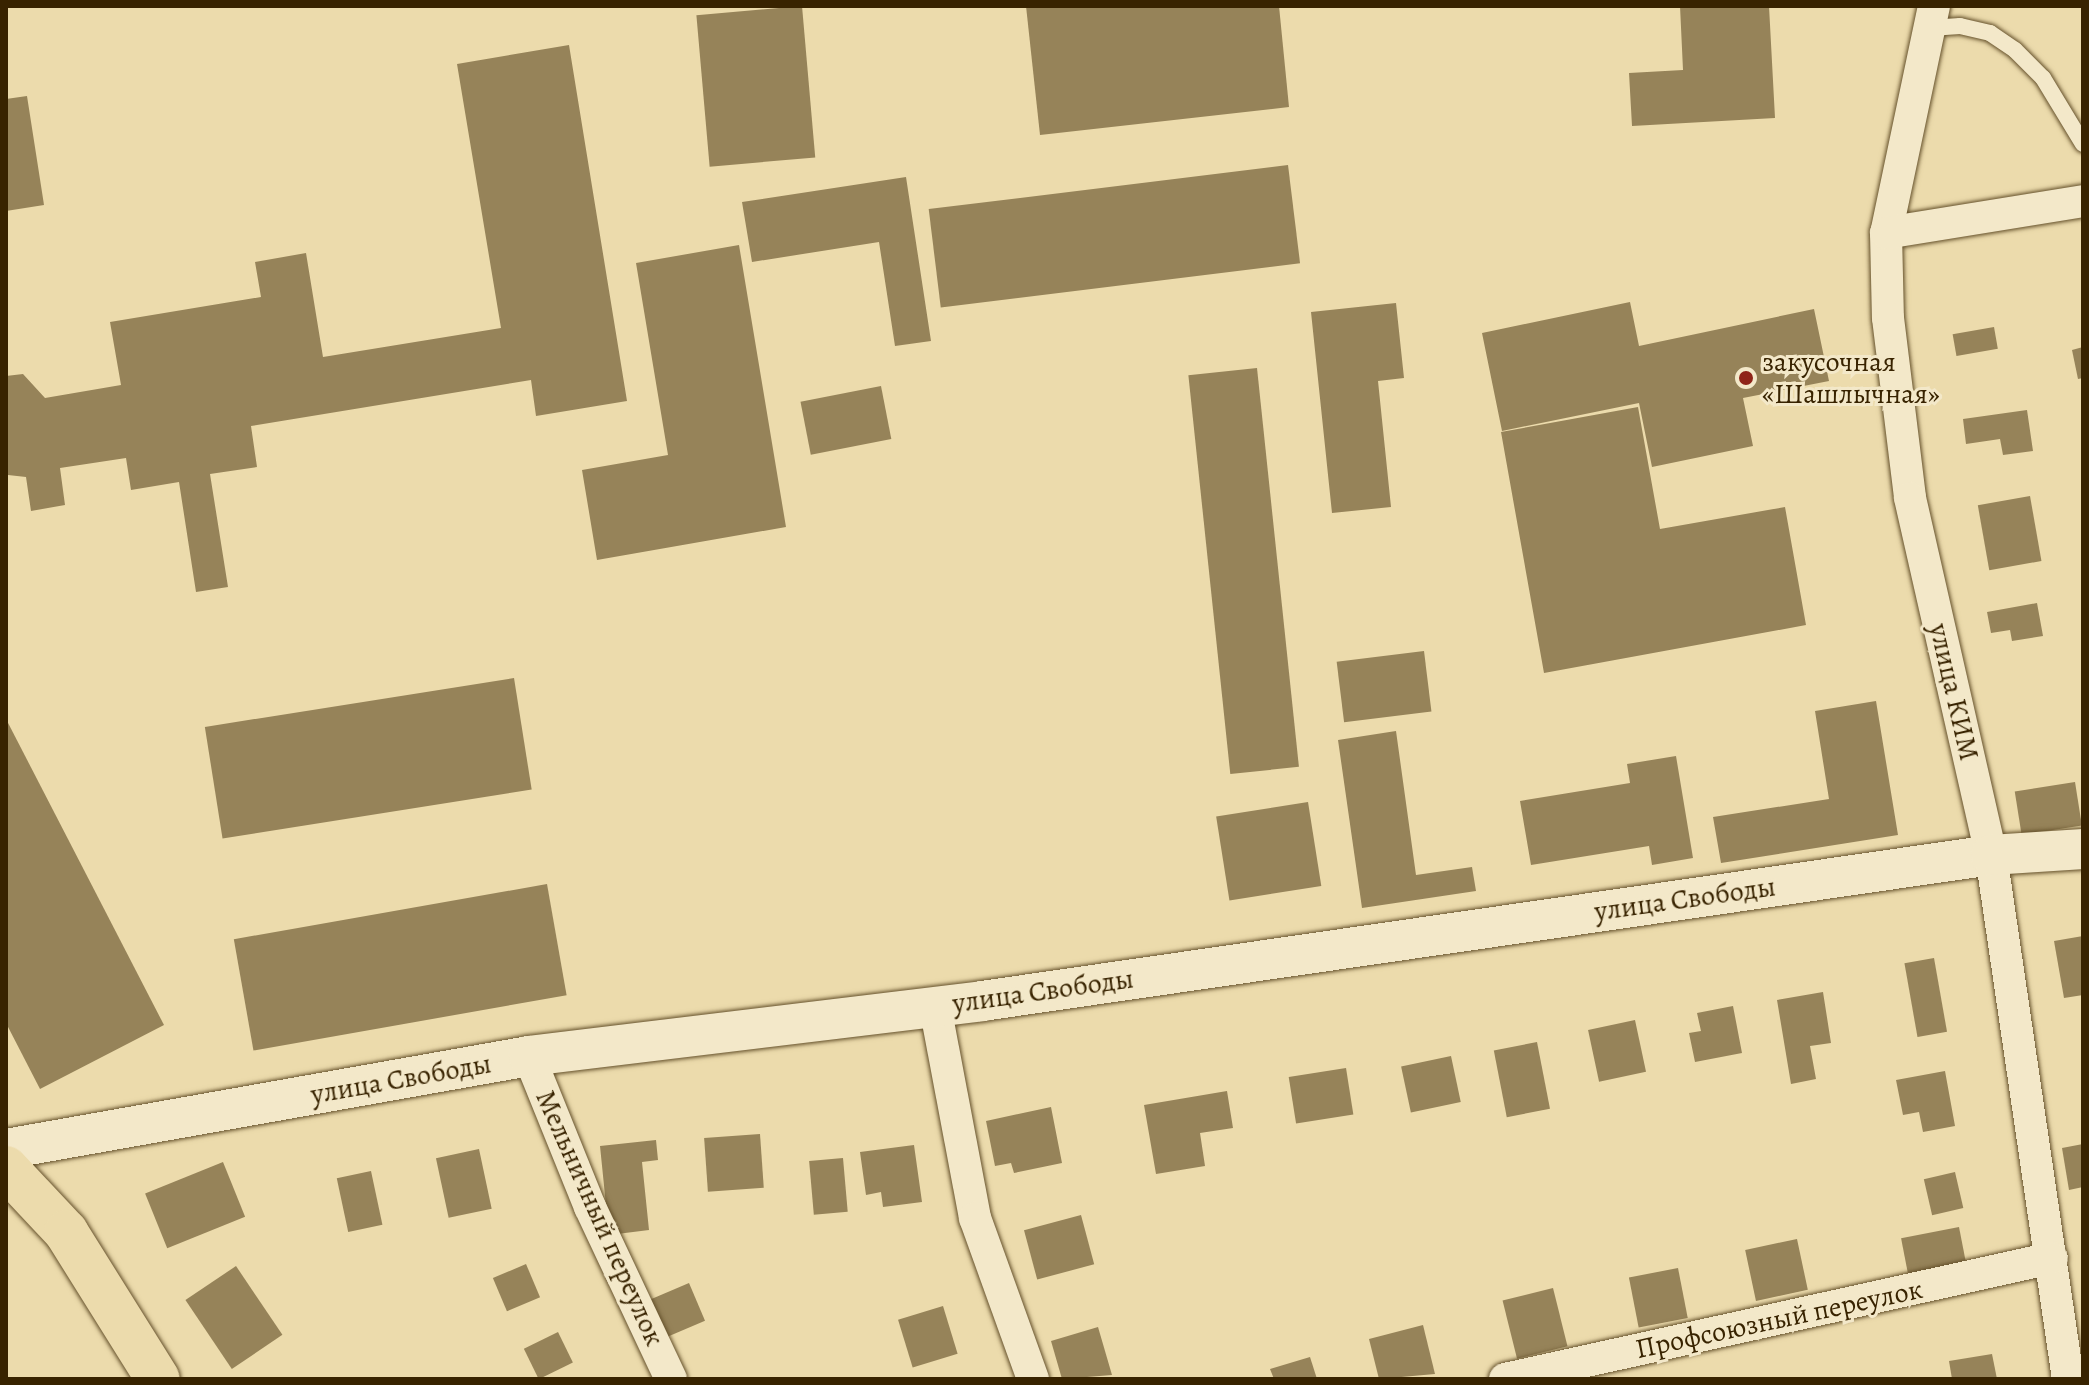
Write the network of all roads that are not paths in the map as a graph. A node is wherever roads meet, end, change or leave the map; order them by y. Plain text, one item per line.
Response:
1 (1932, 17) edge
2 (2083, 144) edge
3 (2083, 201) edge
4 (1886, 233) junction
5 (2083, 849) edge
6 (1991, 855) junction
7 (935, 1006) junction
8 (529, 1056) junction
9 (6, 1149) edge
10 (6, 1168) edge
11 (2052, 1258) junction
12 (158, 1379) edge
13 (671, 1379) edge
14 (1033, 1379) edge
15 (1505, 1379) edge
16 (2068, 1379) edge

1 - 2 lane
1 - 4 street, улица КИМ
3 - 4 street
4 - 6 street, улица КИМ
5 - 6 street, улица Свободы
6 - 7 street, улица Свободы
6 - 11 street, улица КИМ
7 - 8 street, улица Свободы
7 - 14 street
8 - 9 street, улица Свободы
8 - 13 street, Мельничный переулок
10 - 12 main road
11 - 15 street, Профсоюзный переулок
11 - 16 street, улица КИМ

